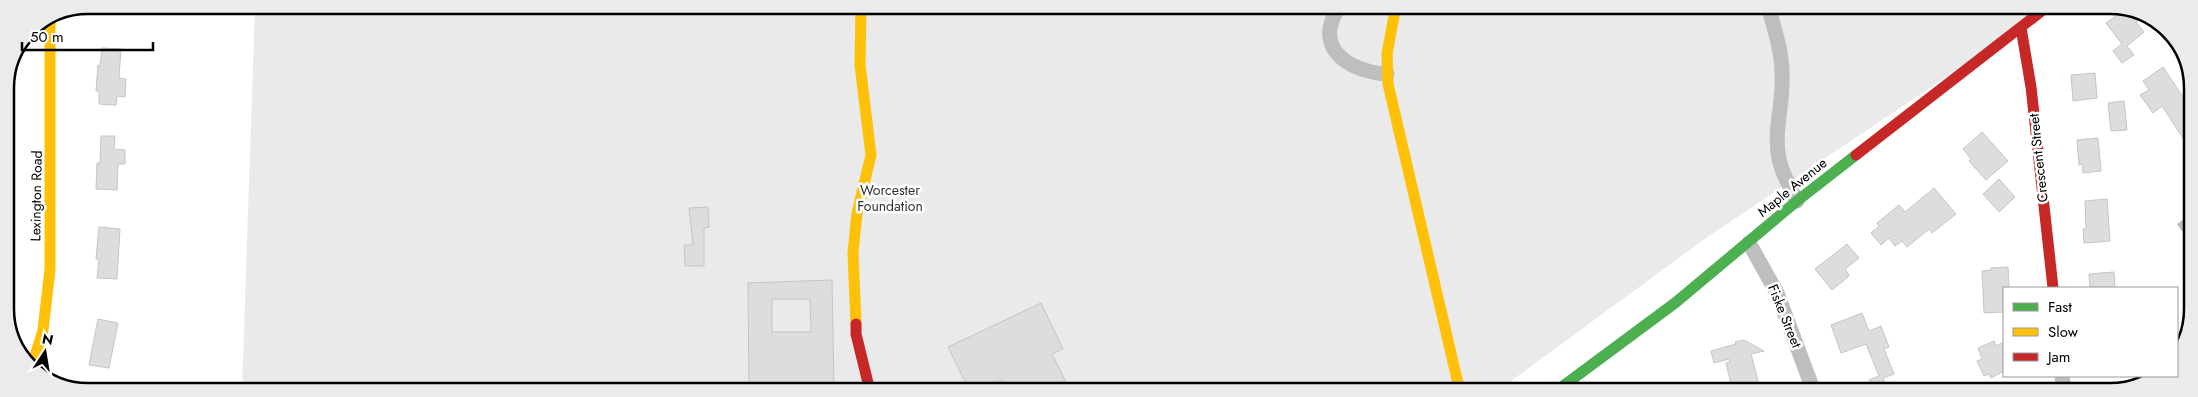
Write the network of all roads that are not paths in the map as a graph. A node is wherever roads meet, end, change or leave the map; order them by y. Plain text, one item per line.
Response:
1 (861, 14) edge
2 (1336, 14) edge
3 (1394, 14) edge
4 (1770, 14) edge
5 (2038, 14) edge
6 (50, 24) edge
7 (2021, 28) junction
8 (1387, 74) junction
9 (1797, 201) junction
10 (1749, 243) junction
11 (2053, 287) edge
12 (35, 361) edge
13 (868, 383) edge
14 (1458, 383) edge
15 (1568, 383) edge
16 (1811, 383) edge

1 - 13 street
2 - 8 street
3 - 8 street
4 - 9 street
5 - 7 street, Maple Avenue
6 - 12 street, Lexington Road
7 - 9 street, Maple Avenue
7 - 11 street, Crescent Street
8 - 14 street
9 - 10 street, Maple Avenue
10 - 15 street, Maple Avenue
10 - 16 street, Fiske Street

